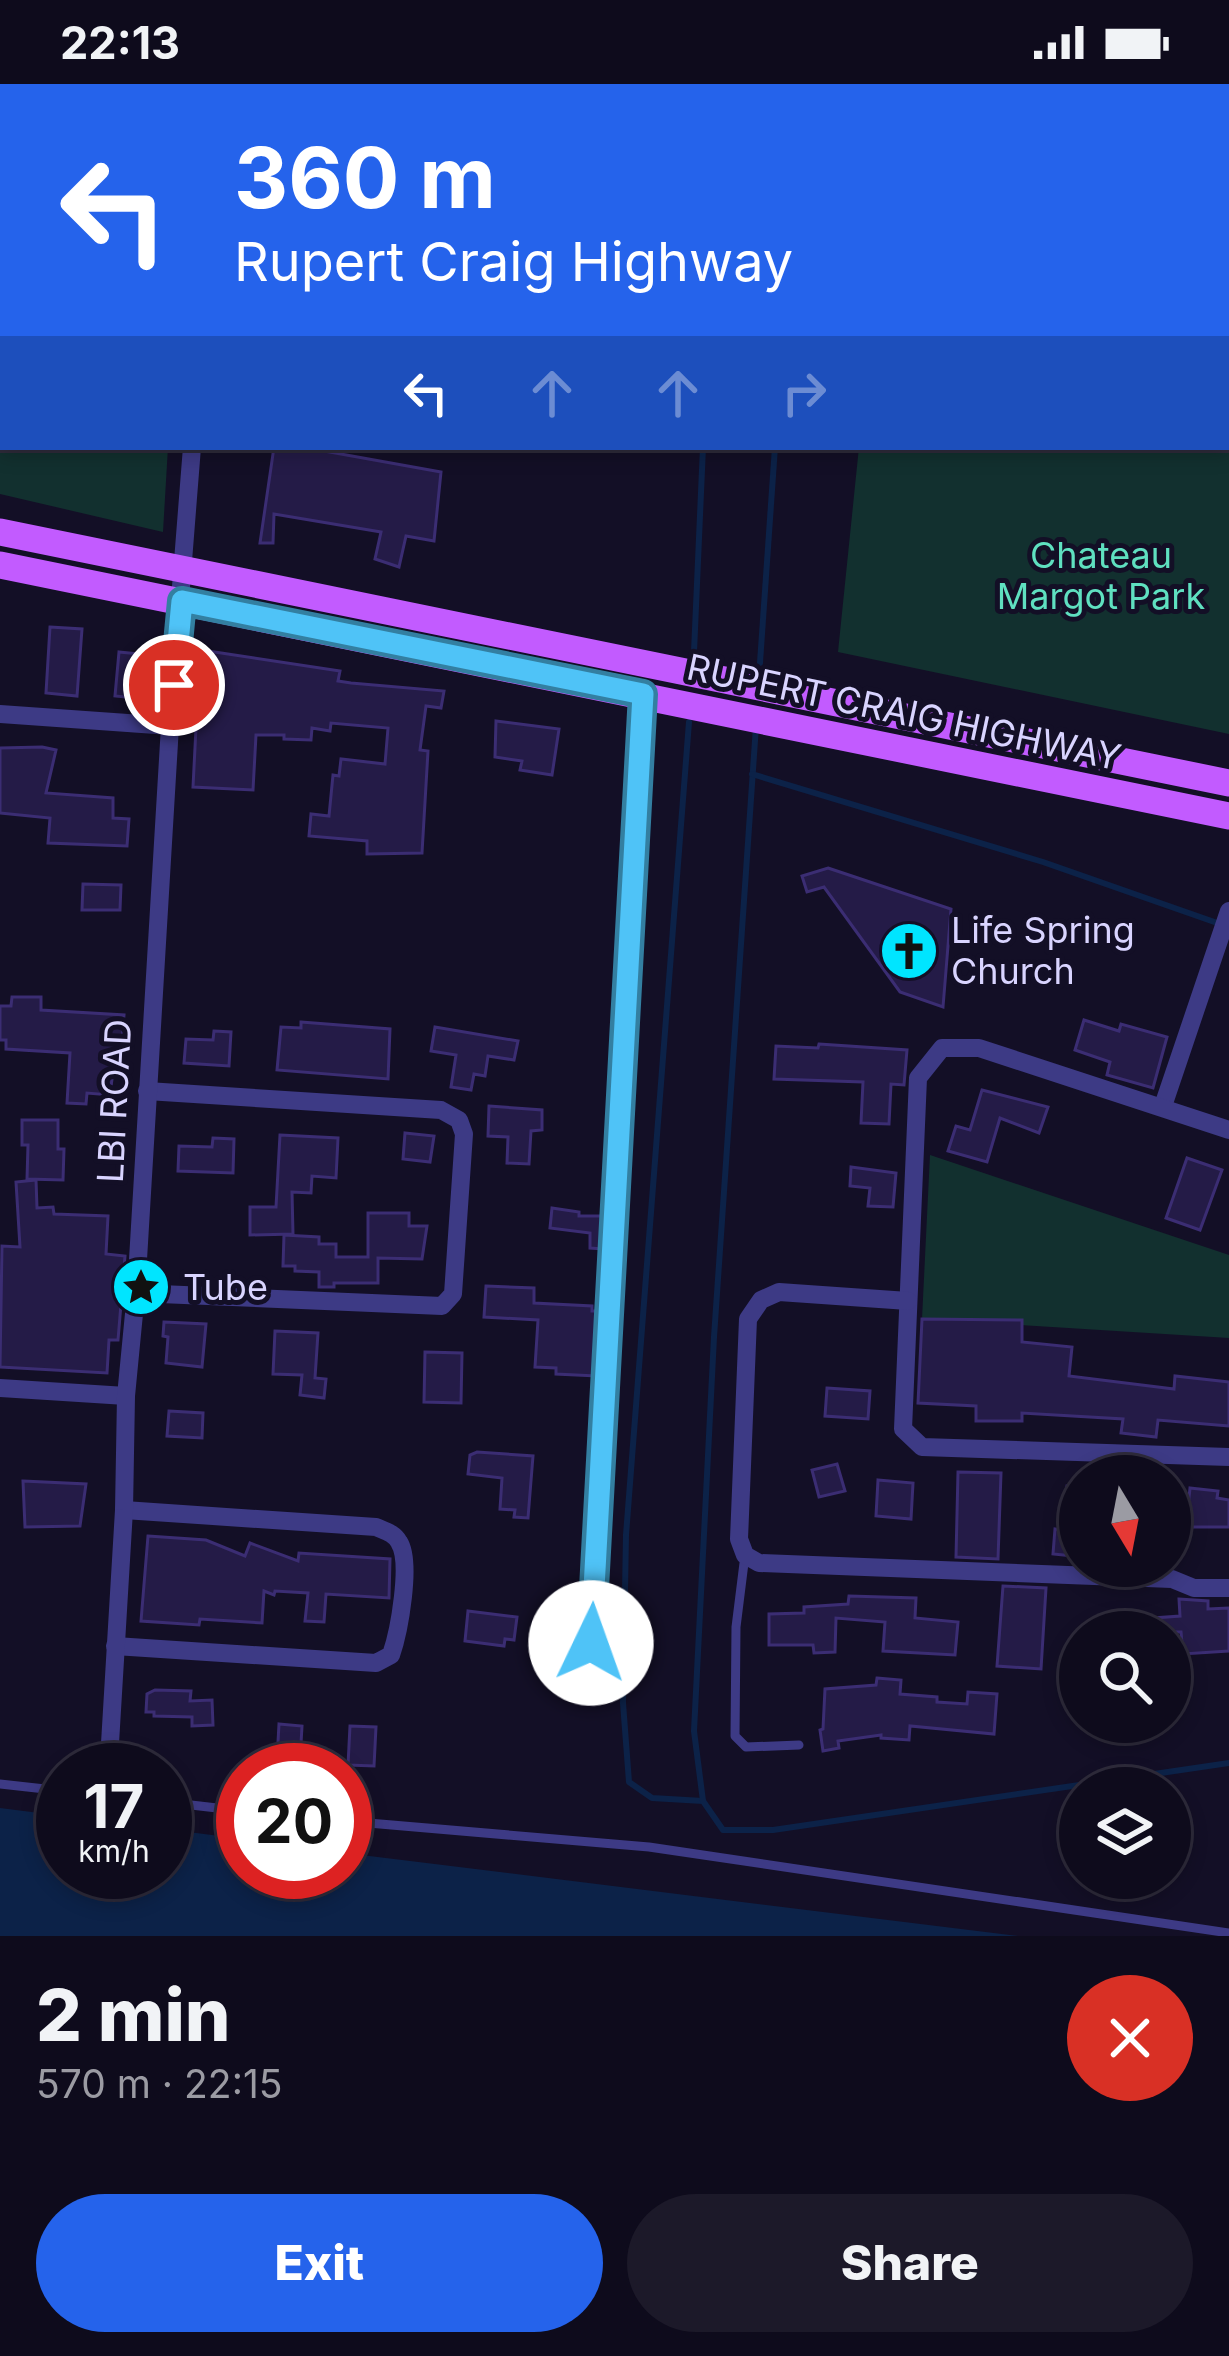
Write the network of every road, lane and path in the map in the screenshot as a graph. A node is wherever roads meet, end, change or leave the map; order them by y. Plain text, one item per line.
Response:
1 (192, 450) edge
2 (0, 532) edge
3 (0, 565) edge
4 (184, 570) junction
5 (182, 601) junction
6 (643, 694) junction
7 (790, 710) junction
8 (0, 714) edge
9 (170, 727) junction
10 (1229, 782) edge
11 (1229, 816) edge
12 (1229, 911) edge
13 (147, 1091) junction
14 (1163, 1106) junction
15 (1229, 1130) edge
16 (136, 1292) junction
17 (908, 1301) junction
18 (0, 1388) edge
19 (126, 1396) junction
20 (1229, 1456) edge
21 (124, 1510) junction
22 (745, 1555) junction
23 (1229, 1588) edge
24 (591, 1643) dead end
25 (115, 1646) junction
26 (110, 1743) edge
27 (799, 1745) dead end
28 (0, 1784) edge
29 (36, 1788) edge
30 (372, 1824) edge
31 (1229, 1933) edge

1 - 4 street, LBI ROAD
2 - 4 main road, RUPERT CRAIG HIGHWAY
3 - 5 main road, RUPERT CRAIG HIGHWAY
4 - 5 street, LBI ROAD
4 - 7 main road, RUPERT CRAIG HIGHWAY
5 - 6 main road, RUPERT CRAIG HIGHWAY
5 - 9 street, LBI ROAD
6 - 7 main road, RUPERT CRAIG HIGHWAY
6 - 24 lane
7 - 10 main road, RUPERT CRAIG HIGHWAY
7 - 11 main road, RUPERT CRAIG HIGHWAY
8 - 9 street
9 - 13 street, LBI ROAD
12 - 14 street
13 - 16 street, LBI ROAD
13 - 16 street
14 - 15 street
14 - 17 street
16 - 19 street, LBI ROAD
17 - 20 street
17 - 22 street
18 - 19 street
19 - 21 street, LBI ROAD
21 - 25 street, LBI ROAD
21 - 25 street
22 - 23 street
22 - 27 lane
25 - 26 street, LBI ROAD
28 - 29 lane
30 - 31 lane

